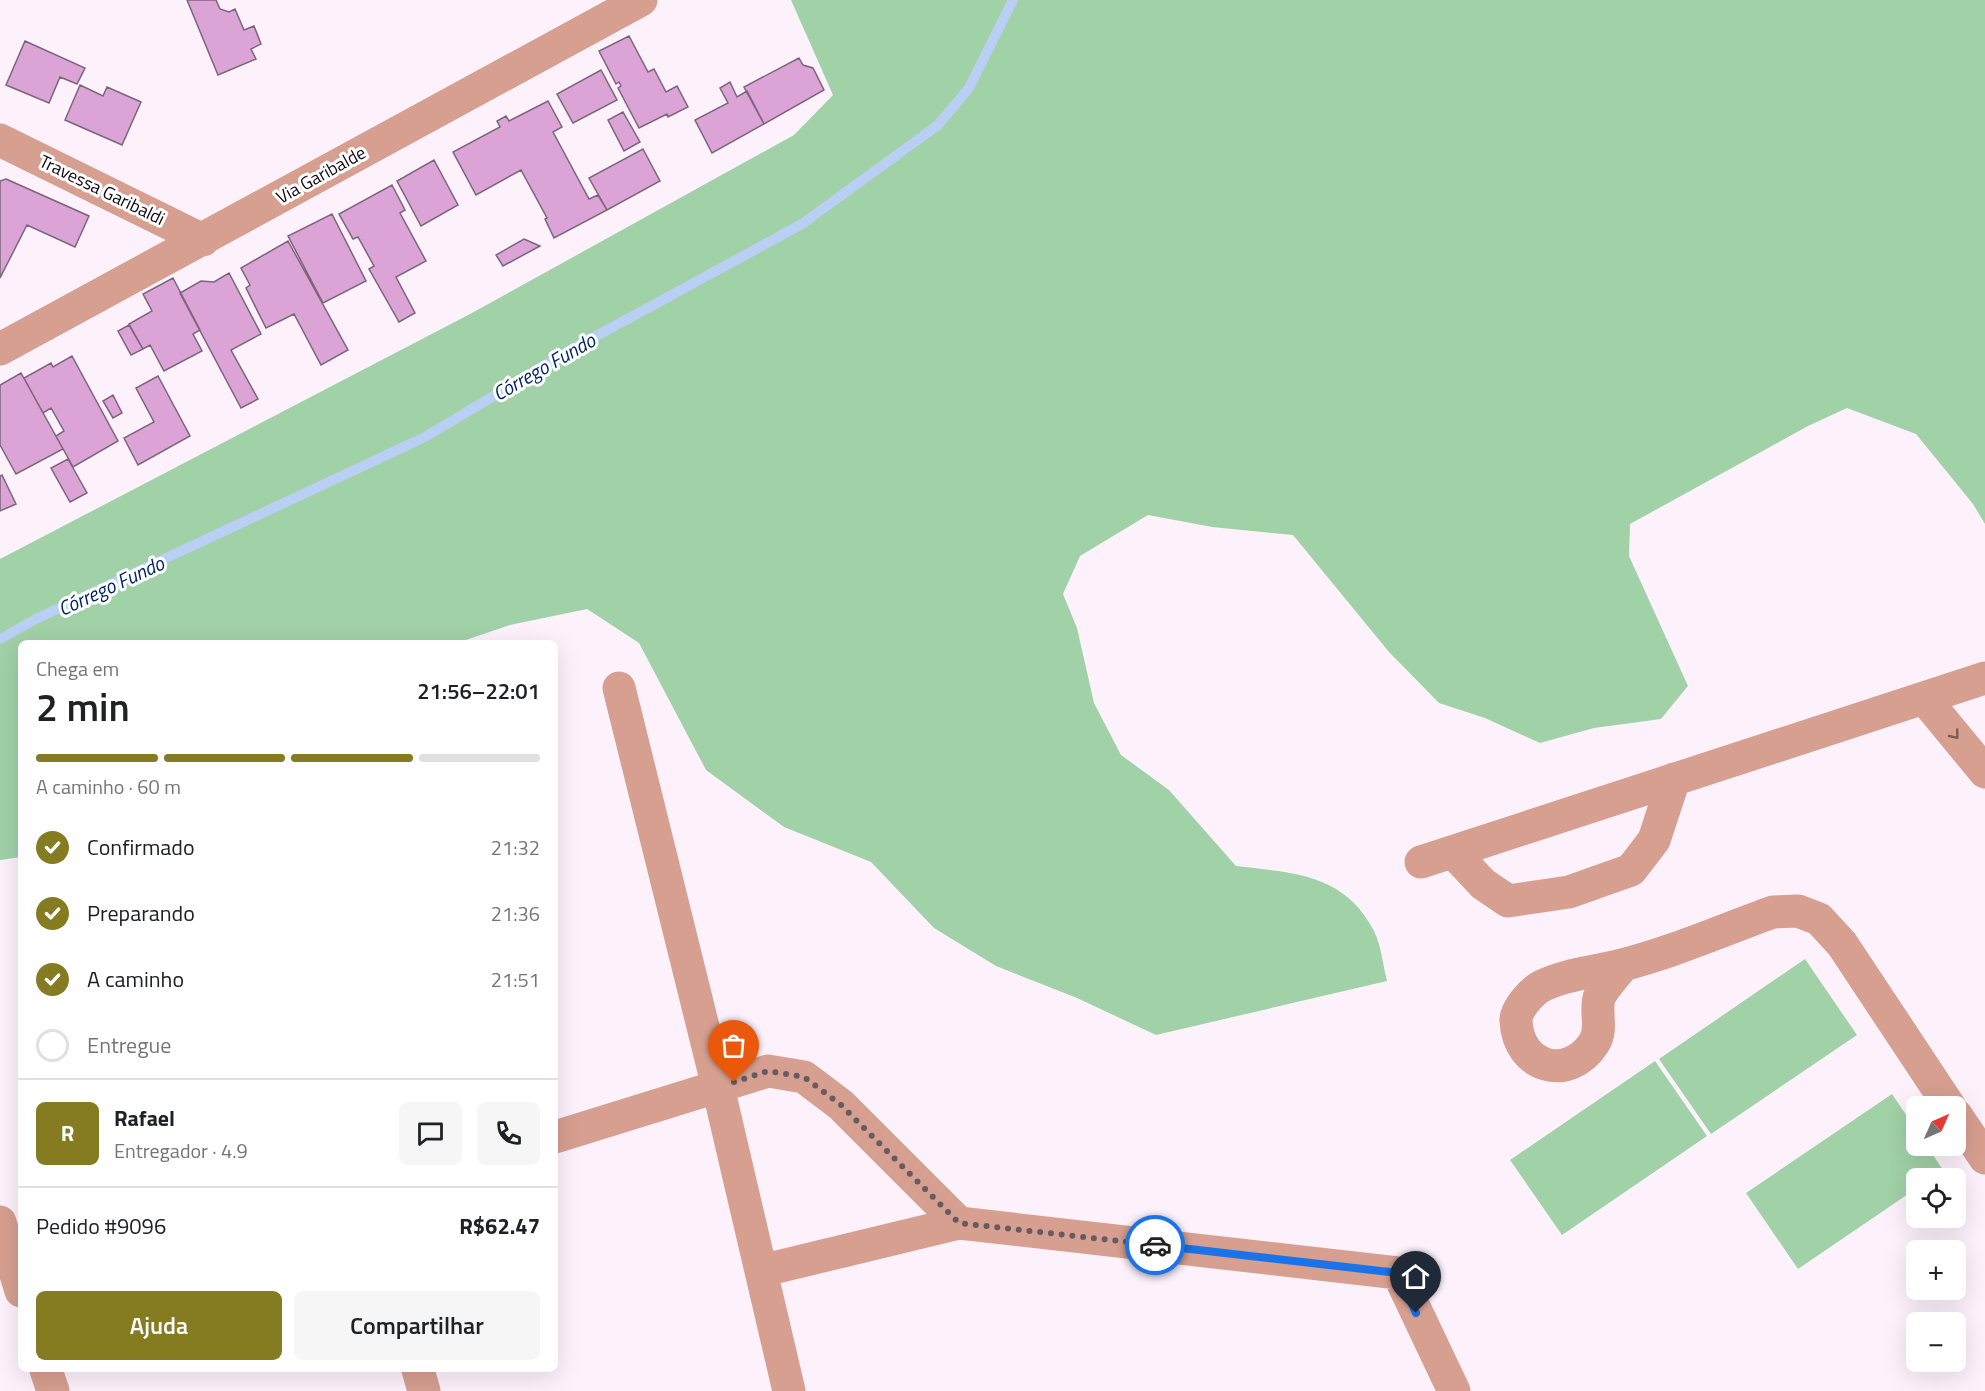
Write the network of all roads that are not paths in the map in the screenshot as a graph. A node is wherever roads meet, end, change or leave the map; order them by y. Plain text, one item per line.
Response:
1 (641, 0) edge
2 (0, 140) edge
3 (203, 240) junction
4 (0, 349) edge
5 (1985, 678) edge
6 (619, 688) dead end
7 (1924, 698) junction
8 (1985, 772) edge
9 (1674, 780) junction
10 (1453, 852) junction
11 (1421, 862) dead end
12 (1623, 965) dead end
13 (718, 1088) junction
14 (1943, 1096) edge
15 (1966, 1130) edge
16 (558, 1136) edge
17 (1985, 1158) edge
18 (0, 1222) edge
19 (959, 1223) junction
20 (777, 1268) dead end
21 (18, 1281) edge
22 (18, 1304) edge
23 (0, 1310) edge
24 (47, 1372) edge
25 (419, 1372) edge
26 (53, 1391) edge
27 (424, 1391) edge
28 (789, 1391) edge
29 (1454, 1391) edge

1 - 3 street, Via Garibalde
2 - 3 street, Travessa Garibaldi
3 - 4 street, Via Garibalde
5 - 7 street
6 - 13 street
7 -> 8 street
7 - 9 street
9 - 10 street
9 - 10 street
10 - 11 street
12 - 14 street
13 - 16 street
13 - 19 street
13 - 28 street
15 - 17 street
18 - 21 street
19 - 20 street
19 - 29 street
22 - 23 street
24 - 26 street
25 - 27 street

